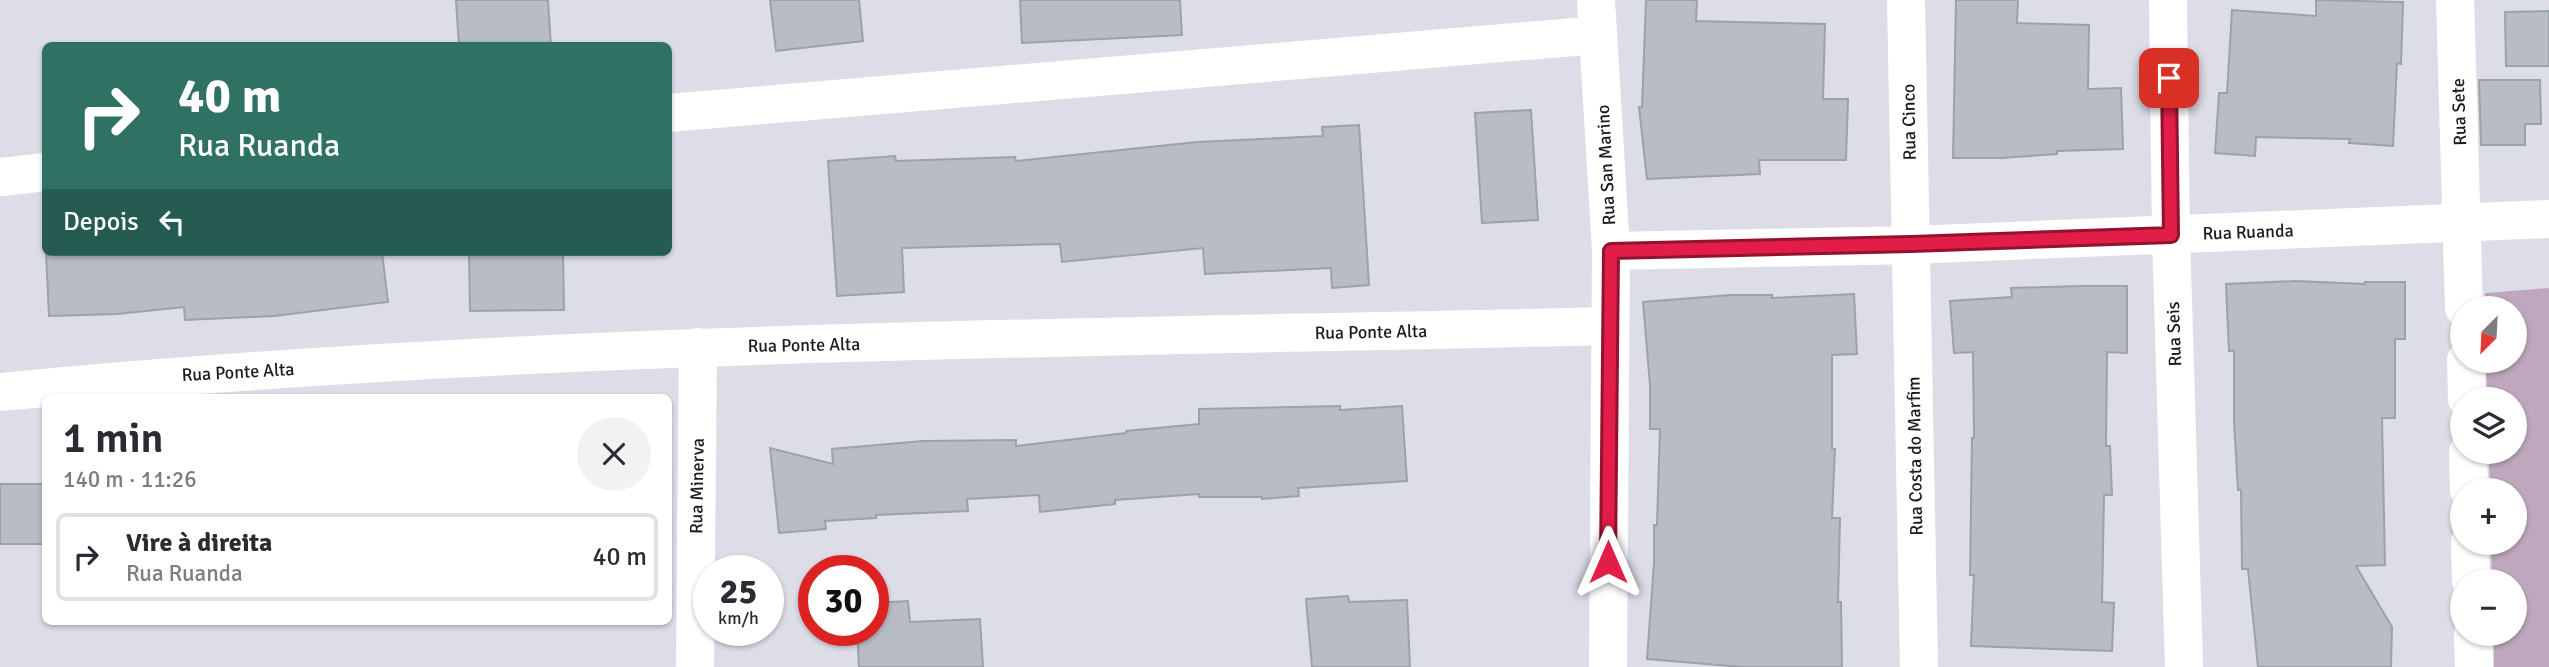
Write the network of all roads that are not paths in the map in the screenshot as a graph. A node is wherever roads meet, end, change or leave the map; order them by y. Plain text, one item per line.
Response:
1 (1906, 0) edge
2 (2168, 0) edge
3 (2455, 0) edge
4 (1597, 18) edge
5 (672, 113) edge
6 (42, 172) edge
7 (0, 177) edge
8 (2549, 219) edge
9 (2462, 224) junction
10 (2171, 235) junction
11 (1911, 244) junction
12 (1611, 251) junction
13 (2464, 296) edge
14 (1609, 326) junction
15 (698, 347) junction
16 (0, 392) edge
17 (2473, 646) edge
18 (695, 667) edge
19 (1608, 667) edge
20 (1919, 667) edge
21 (2184, 667) edge
22 (2474, 667) edge

1 - 11 street, Rua Cinco
2 - 10 street, Rua Seis
3 - 9 street, Rua Sete
4 - 5 street
4 - 12 street, Rua San Marino
6 - 7 street
8 - 9 street, Rua Ruanda
9 - 10 street, Rua Ruanda
9 - 13 street, Rua Sete
10 - 11 street, Rua Ruanda
10 - 21 street, Rua Seis
11 - 12 street, Rua Ruanda
11 - 20 street, Rua Costa do Marfim
12 - 14 street, Rua San Marino
14 - 15 street, Rua Ponte Alta
14 - 19 street, Rua San Marino
15 - 16 street, Rua Ponte Alta
15 - 18 street, Rua Minerva
17 - 22 street

